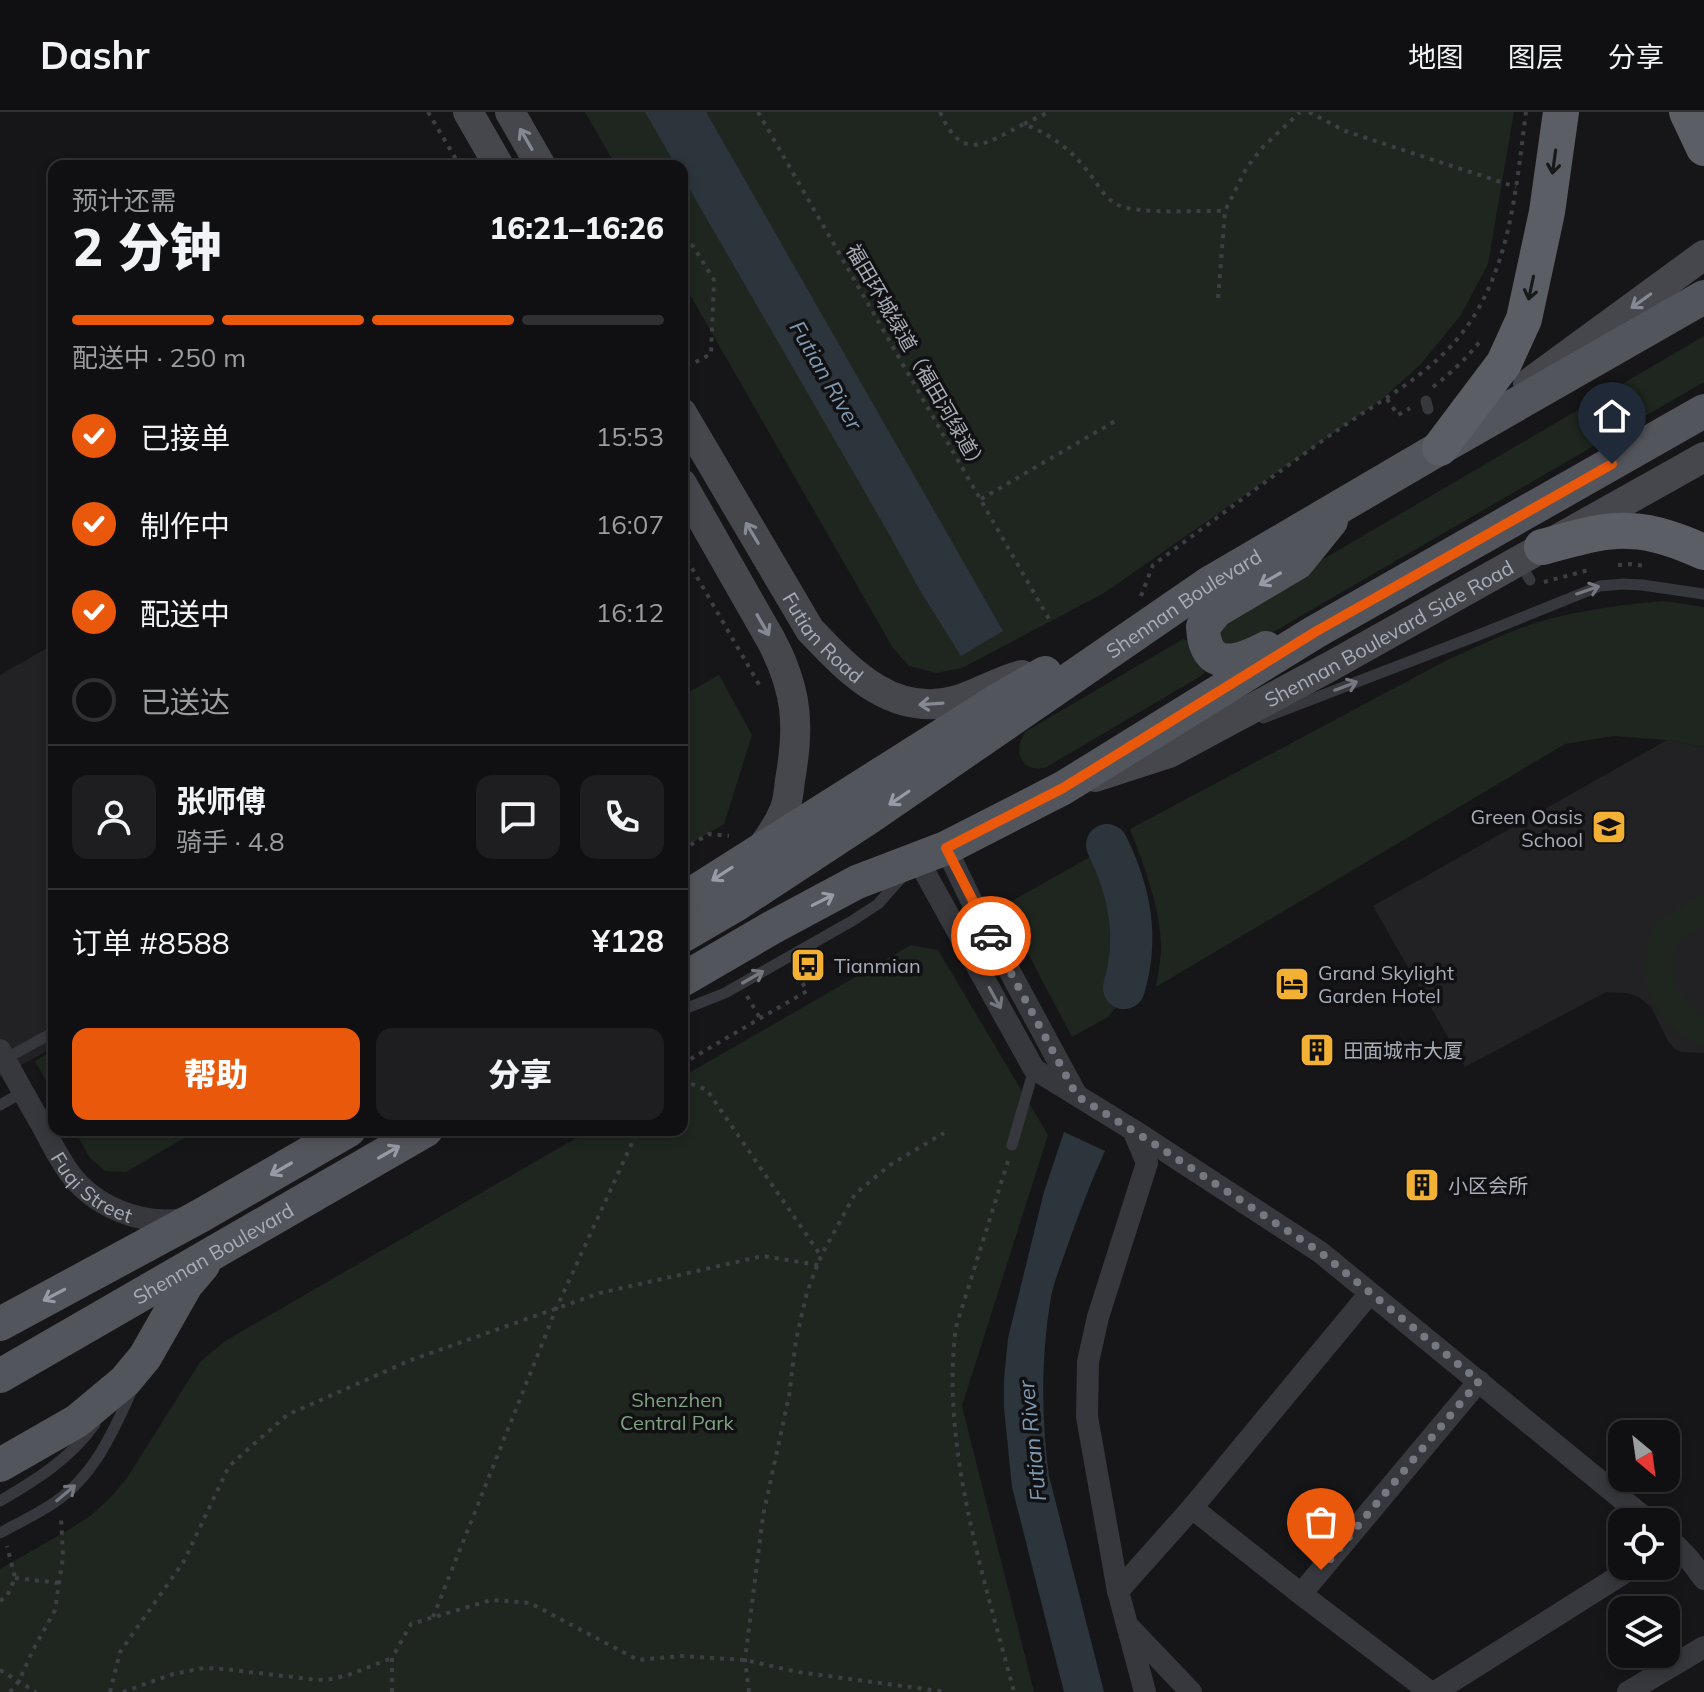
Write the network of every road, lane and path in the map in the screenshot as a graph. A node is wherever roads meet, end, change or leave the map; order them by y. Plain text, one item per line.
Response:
1 (428, 112) edge
2 (468, 112) edge
3 (510, 112) edge
4 (758, 112) edge
5 (940, 112) edge
6 (1049, 112) edge
7 (1300, 112) edge
8 (1309, 112) edge
9 (1526, 112) edge
10 (1561, 112) edge
11 (1687, 112) edge
12 (1024, 124) junction
13 (1704, 148) edge
14 (456, 160) edge
15 (496, 160) edge
16 (538, 160) edge
17 (1516, 187) junction
18 (1225, 211) junction
19 (1508, 231) junction
20 (688, 243) edge
21 (1704, 255) edge
22 (1506, 260) dead end
23 (1704, 297) edge
24 (1218, 298) dead end
25 (1486, 333) dead end
26 (690, 365) dead end
27 (1387, 399) junction
28 (1427, 405) dead end
29 (1413, 407) dead end
30 (1704, 411) edge
31 (1117, 420) dead end
32 (688, 423) edge
33 (1440, 448) junction
34 (1704, 457) edge
35 (688, 495) edge
36 (980, 500) junction
37 (1344, 505) junction
38 (1700, 550) edge
39 (688, 561) edge
40 (1533, 567) junction
41 (1704, 594) edge
42 (1049, 619) dead end
43 (1315, 632) junction
44 (1124, 641) junction
45 (1058, 665) junction
46 (766, 696) dead end
47 (1169, 753) junction
48 (1063, 788) junction
49 (729, 836) dead end
50 (688, 846) edge
51 (761, 849) junction
52 (932, 854) junction
53 (688, 896) edge
54 (688, 933) edge
55 (798, 975) dead end
56 (688, 977) edge
57 (688, 1008) edge
58 (48, 1035) edge
59 (2, 1055) edge
60 (688, 1060) edge
61 (1034, 1069) junction
62 (688, 1082) edge
63 (23, 1092) junction
64 (1077, 1096) junction
65 (0, 1105) edge
66 (1133, 1130) junction
67 (944, 1133) dead end
68 (339, 1136) edge
69 (416, 1136) edge
70 (635, 1136) edge
71 (1012, 1145) joint
72 (200, 1216) junction
73 (224, 1247) junction
74 (821, 1256) junction
75 (818, 1265) junction
76 (1370, 1293) junction
77 (556, 1309) junction
78 (0, 1324) edge
79 (135, 1369) junction
80 (0, 1376) edge
81 (1479, 1381) junction
82 (0, 1465) edge
83 (0, 1501) edge
84 (1192, 1508) junction
85 (1633, 1508) edge
86 (60, 1514) dead end
87 (0, 1533) edge
88 (1680, 1544) edge
89 (7, 1546) dead end
90 (1704, 1549) edge
91 (1680, 1553) edge
92 (15, 1578) junction
93 (1704, 1579) edge
94 (1613, 1580) edge
95 (59, 1583) junction
96 (1118, 1591) junction
97 (1301, 1594) junction
98 (0, 1601) edge
99 (433, 1617) junction
100 (1128, 1626) junction
101 (1704, 1647) edge
102 (392, 1658) junction
103 (745, 1660) junction
104 (0, 1670) edge
105 (19, 1681) junction
106 (10, 1692) edge
107 (36, 1692) edge
108 (110, 1692) edge
109 (123, 1692) edge
110 (392, 1692) edge
111 (749, 1692) edge
112 (947, 1692) edge
113 (1014, 1692) edge
114 (1145, 1692) edge
115 (1191, 1692) edge
116 (1433, 1692) edge
117 (1628, 1692) edge

1 - 14 path
2 - 15 main road
16 -> 3 main road
4 - 36 path, 福田环城绿道（福田河绿道）
5 - 12 path
6 - 12 path
7 - 18 path
8 - 17 path
9 - 17 path
10 -> 33 highway
11 - 13 highway
12 - 18 path
17 - 19 path
18 - 24 path
19 - 22 path
19 - 27 path
20 - 26 path
21 -> 33 main road
23 - 33 main road, Shennan Boulevard
25 - 28 path
27 - 29 path
27 - 44 path
30 - 43 main road
31 - 36 path
45 -> 32 main road, Futian Road
33 - 37 main road, Shennan Boulevard
34 - 40 main road, Shennan Boulevard Side Road
35 -> 51 main road, Futian Road
36 - 42 path, 福田环城绿道（福田河绿道）
37 -> 43 main road
37 - 44 main road, Shennan Boulevard
38 - 40 highway
39 - 46 path
40 - 47 main road, Shennan Boulevard Side Road
47 -> 41 lane
43 - 48 main road
44 - 45 main road
44 -> 54 main road, Shennan Boulevard
45 - 51 main road
47 - 48 main road, Shennan Boulevard Side Road
48 - 52 main road
49 - 50 path
51 -> 53 main road
56 -> 52 main road
57 -> 52 lane
52 -> 61 street
52 - 64 street
55 - 60 path
58 - 59 lane
59 - 63 street, Fuqi Street
61 - 64 street
61 - 71 lane
62 - 74 path
63 - 65 lane
63 - 72 street, Fuqi Street
64 - 66 street
66 - 76 street
66 - 96 street
67 - 74 path
68 -> 72 main road, Shennan Boulevard
73 -> 69 main road, Shennan Boulevard
70 - 77 path
71 - 113 path
72 -> 78 main road, Shennan Boulevard
73 - 79 main road
73 - 80 main road, Shennan Boulevard
74 - 75 path
75 - 77 path
75 - 103 path
76 - 81 street
76 - 84 street
77 - 99 path
77 - 108 path
79 - 82 main road
79 - 83 lane
87 -> 79 lane
81 - 85 street
81 - 97 street
84 - 96 street
84 - 97 street
86 - 95 path
88 - 90 street
89 - 92 path
91 - 93 street
92 - 95 path
92 - 98 path
94 - 116 street
95 - 105 path
96 - 100 street
97 - 116 street
99 - 102 path
99 - 103 path
100 - 114 street
100 - 115 street
101 - 117 street
102 - 109 path
102 - 110 path
103 - 111 path
103 - 112 path
104 - 105 path
105 - 106 path
105 - 107 path

